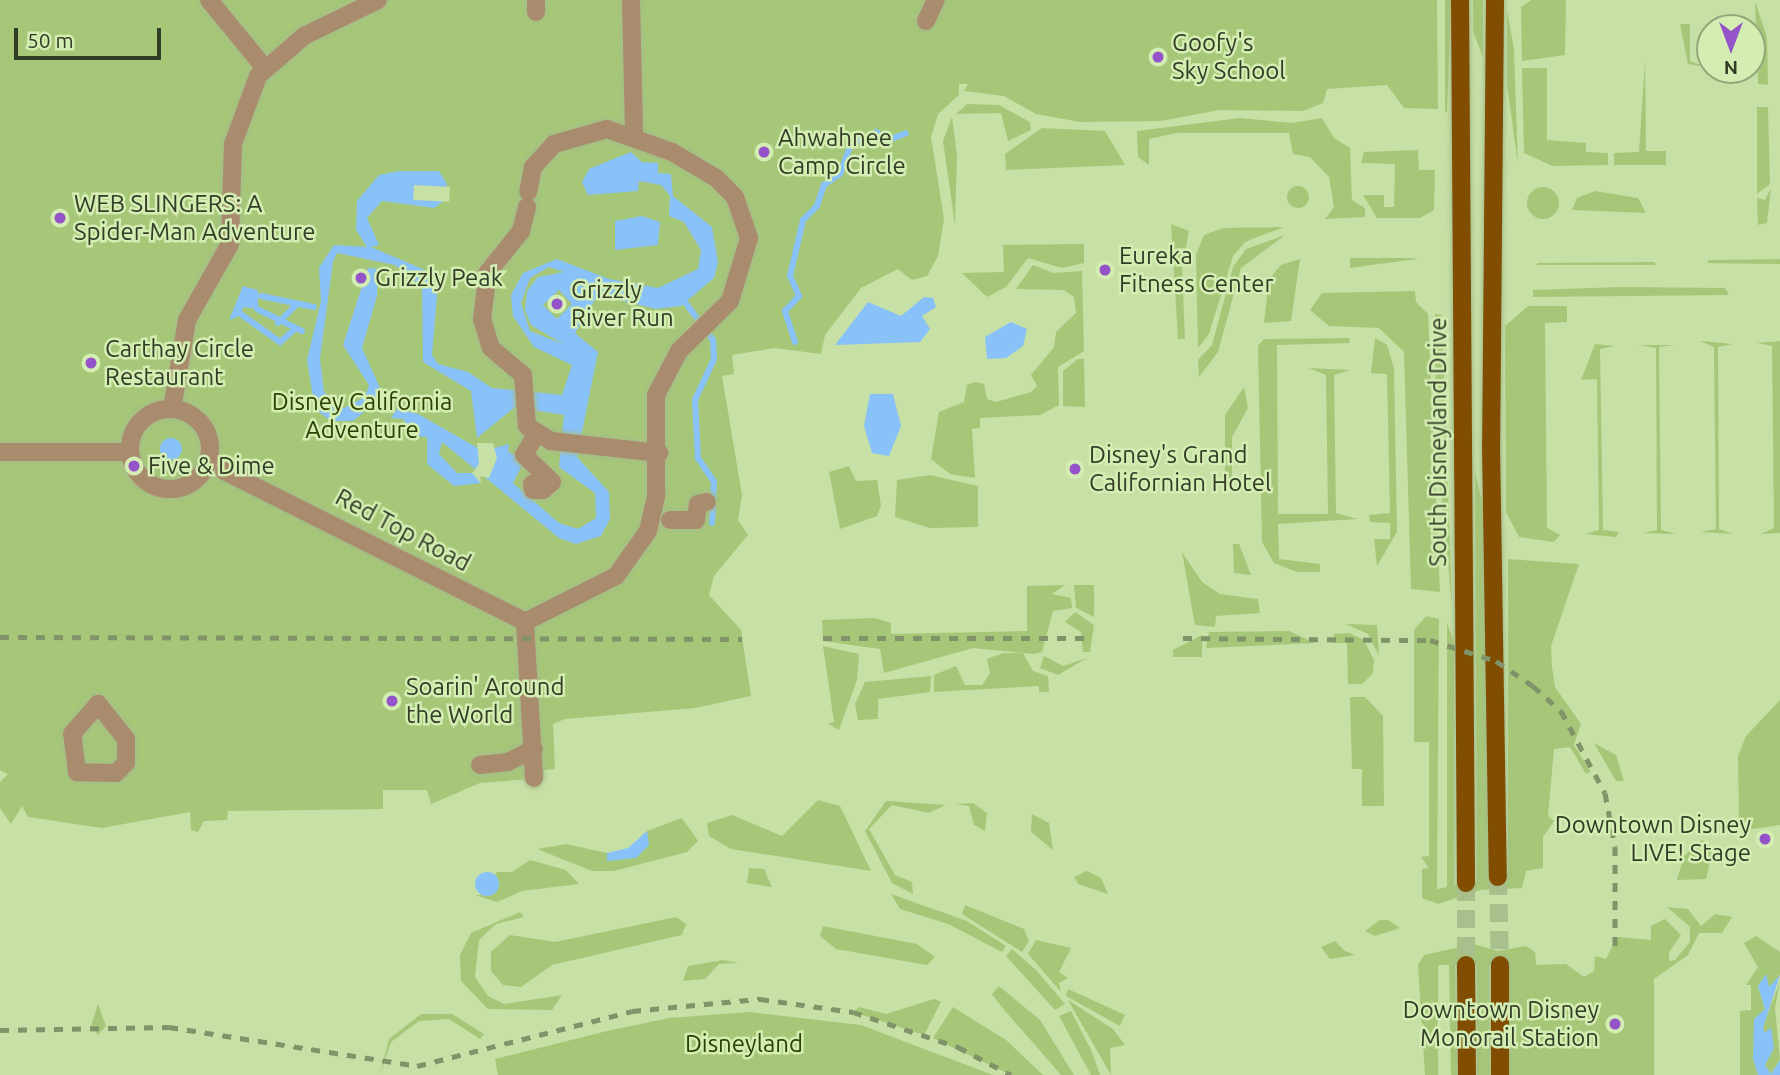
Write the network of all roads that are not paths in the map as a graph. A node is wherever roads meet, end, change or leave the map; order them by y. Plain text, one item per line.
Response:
1 (209, 0) edge
2 (378, 0) edge
3 (631, 0) edge
4 (936, 0) edge
5 (1460, 0) edge
6 (1495, 0) edge
7 (926, 21) dead end
8 (264, 67) junction
9 (634, 135) junction
10 (172, 409) junction
11 (535, 436) junction
12 (0, 452) edge
13 (130, 452) junction
14 (659, 453) junction
15 (224, 471) dead end
16 (532, 484) dead end
17 (717, 500) dead end
18 (670, 520) dead end
19 (526, 622) junction
20 (534, 749) junction
21 (480, 765) dead end
22 (534, 778) dead end
23 (1499, 877) tunnel mouth
24 (1466, 883) tunnel mouth
25 (1466, 965) tunnel mouth
26 (1500, 965) tunnel mouth
27 (1467, 1075) edge
28 (1500, 1075) edge

1 - 8 street
2 - 8 street
3 - 9 street
4 - 7 street
5 - 24 main road, South Disneyland Drive
6 - 23 main road
8 - 10 street
9 - 11 street
9 - 14 street
10 - 13 street
10 - 13 street
11 - 14 street
11 - 16 street
12 - 13 street
14 - 19 street
15 - 19 street, Red Top Road
17 - 18 street
19 - 20 street
20 - 21 street
20 - 22 street
25 - 27 main road
26 - 28 main road

